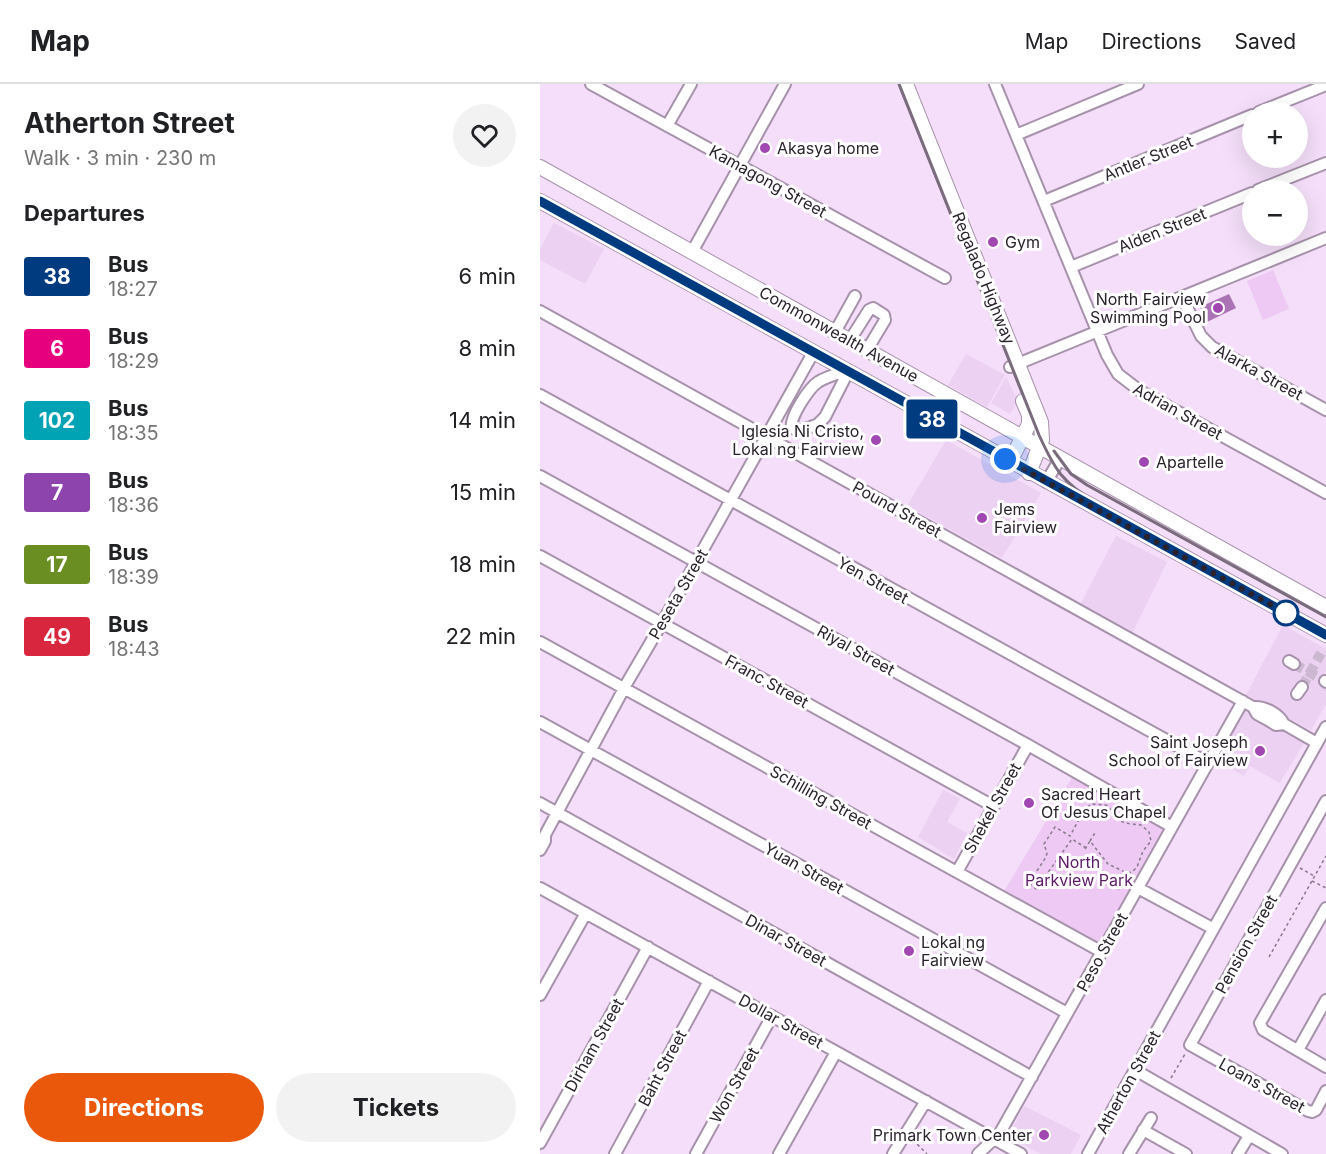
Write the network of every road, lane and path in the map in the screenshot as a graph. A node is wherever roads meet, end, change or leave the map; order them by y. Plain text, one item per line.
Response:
1 (591, 84) edge
2 (691, 84) edge
3 (785, 84) edge
4 (896, 84) edge
5 (906, 84) edge
6 (995, 84) edge
7 (1138, 84) edge
8 (1326, 85) edge
9 (605, 87) edge
10 (1284, 102) edge
11 (1242, 119) edge
12 (667, 126) junction
13 (1016, 135) junction
14 (1326, 163) edge
15 (740, 166) junction
16 (540, 167) edge
17 (1283, 180) edge
18 (1242, 197) edge
19 (540, 201) edge
20 (1044, 201) junction
21 (1326, 239) edge
22 (692, 252) junction
23 (1071, 267) junction
24 (945, 278) dead end
25 (855, 296) dead end
26 (1182, 297) junction
27 (540, 311) edge
28 (835, 332) junction
29 (1098, 332) junction
30 (850, 340) junction
31 (867, 350) junction
32 (813, 353) junction
33 (1015, 366) junction
34 (847, 372) junction
35 (540, 395) edge
36 (1326, 397) edge
37 (1323, 408) edge
38 (1027, 410) junction
39 (1041, 422) junction
40 (1002, 426) junction
41 (766, 436) junction
42 (1023, 437) junction
43 (1040, 446) junction
44 (1060, 459) junction
45 (1010, 462) junction
46 (1029, 473) junction
47 (540, 476) edge
48 (1046, 482) junction
49 (1326, 493) edge
50 (730, 501) junction
51 (540, 556) edge
52 (696, 562) junction
53 (1326, 607) edge
54 (662, 623) junction
55 (1326, 635) edge
56 (540, 642) edge
57 (623, 689) junction
58 (1243, 701) junction
59 (540, 722) edge
60 (1326, 727) edge
61 (1317, 743) junction
62 (1028, 745) junction
63 (590, 749) junction
64 (1208, 763) junction
65 (1326, 801) edge
66 (540, 803) edge
67 (993, 806) junction
68 (557, 813) junction
69 (1172, 827) junction
70 (1096, 831) dead end
71 (542, 836) edge
72 (1090, 842) junction
73 (540, 850) edge
74 (1326, 856) edge
75 (1291, 864) junction
76 (957, 872) junction
77 (1127, 873) junction
78 (1314, 876) junction
79 (1311, 880) junction
80 (540, 888) edge
81 (1138, 888) junction
82 (1326, 888) edge
83 (1119, 890) dead end
84 (1326, 908) edge
85 (586, 913) junction
86 (1212, 928) junction
87 (648, 947) junction
88 (1102, 952) junction
89 (1269, 957) dead end
90 (709, 981) junction
91 (540, 995) edge
92 (1326, 1000) edge
93 (1067, 1013) junction
94 (772, 1016) junction
95 (1190, 1045) junction
96 (1298, 1050) junction
97 (836, 1052) junction
98 (1326, 1067) edge
99 (1135, 1070) junction
100 (1032, 1077) junction
101 (1166, 1087) junction
102 (1326, 1091) edge
103 (926, 1101) junction
104 (1151, 1118) dead end
105 (1143, 1130) junction
106 (904, 1135) junction
107 (1249, 1136) junction
108 (995, 1139) junction
109 (540, 1143) edge
110 (615, 1154) edge
111 (696, 1154) edge
112 (779, 1154) edge
113 (893, 1154) edge
114 (927, 1154) edge
115 (978, 1154) edge
116 (1021, 1154) edge
117 (1088, 1154) edge
118 (1129, 1154) edge
119 (1186, 1154) edge
120 (1238, 1154) edge
121 (1282, 1154) edge

1 - 9 street, Kamagong Street
2 - 12 street
3 - 15 street
4 - 33 main road, Regalado Highway
5 - 33 main road, Regalado Highway
6 - 13 street, Adrian Street
7 - 13 street
8 - 10 street
9 - 12 street, Kamagong Street
11 - 20 street, Antler Street
12 - 15 street, Kamagong Street
13 - 20 street, Adrian Street
14 - 17 street
15 - 22 street
15 - 24 street, Kamagong Street
16 - 22 main road, Commonwealth Avenue
18 - 23 street, Alden Street
19 - 32 main road, Commonwealth Avenue
20 - 23 street, Adrian Street
21 - 26 street
22 - 28 main road, Commonwealth Avenue
23 - 29 street, Adrian Street
25 - 28 street
26 - 29 street
26 - 37 street, Alarka Street
27 - 41 street, Pound Street
28 - 30 main road, Commonwealth Avenue
29 - 33 street
29 - 49 street, Adrian Street
30 - 31 main road, Commonwealth Avenue
30 - 31 street
31 - 40 main road, Commonwealth Avenue
32 - 34 main road, Commonwealth Avenue
32 - 41 street, Peseta Street
33 - 38 main road, Regalado Highway
33 - 39 main road, Regalado Highway
34 - 34 street
34 - 45 main road, Commonwealth Avenue
35 - 50 street, Yen Street
36 - 37 street
38 - 40 main road
38 - 42 main road, Regalado Highway
39 - 43 main road, Regalado Highway
39 - 44 main road
40 - 42 main road, Commonwealth Avenue
41 - 50 street, Peseta Street
41 - 58 street, Pound Street
42 - 43 main road, Commonwealth Avenue
42 - 45 main road, Regalado Highway
43 - 44 main road, Commonwealth Avenue
43 - 46 main road, Regalado Highway
44 - 48 street
44 - 53 main road, Commonwealth Avenue
45 - 46 main road, Commonwealth Avenue
46 - 48 main road, Commonwealth Avenue
47 - 52 street, Riyal Street
48 - 55 main road, Commonwealth Avenue
50 - 52 street, Peseta Street
50 - 64 street, Yen Street
51 - 54 street, Franc Street
52 - 54 street, Peseta Street
52 - 62 street, Riyal Street
54 - 57 street, Peseta Street
54 - 67 street, Franc Street
56 - 57 street, Schilling Street
57 - 63 street, Peseta Street
57 - 76 street, Schilling Street
58 - 61 street, Pound Street
58 - 64 street, Peso Street
59 - 63 street, Yuan Street
60 - 61 street, Atherton Street
61 - 86 street, Atherton Street
62 - 67 street, Shekel Street
62 - 69 street, Riyal Street
63 - 68 street, Peseta Street
63 - 93 street, Yuan Street
64 - 69 street, Peso Street
65 - 75 street, Pension Street
66 - 68 street, Dinar Street
67 - 76 street, Shekel Street
68 - 71 street, Peseta Street
68 - 100 street, Dinar Street
69 - 81 street, Peso Street
70 - 72 path
71 - 73 street, Peseta Street
72 - 77 path
72 - 77 path
74 - 78 path
75 - 78 path
75 - 95 street, Pension Street
76 - 88 street, Schilling Street
77 - 83 path
78 - 79 path
79 - 82 path
79 - 89 path
80 - 85 street, Dollar Street
81 - 86 street
81 - 88 street, Peso Street
84 - 96 street
85 - 87 street, Dollar Street
85 - 91 street
86 - 99 street, Atherton Street
87 - 90 street, Dollar Street
87 - 109 street, Dirham Street
88 - 93 street, Peso Street
90 - 94 street, Dollar Street
90 - 110 street, Baht Street
92 - 96 street
93 - 100 street, Peso Street
94 - 97 street, Dollar Street
94 - 111 street, Won Street
95 - 101 path
95 - 102 street, Loans Street
96 - 98 street
97 - 103 street, Dollar Street
97 - 112 street
99 - 101 street
99 - 117 street, Atherton Street
100 - 108 street, Peso Street
101 - 107 street
103 - 106 street
103 - 108 street, Dollar Street
104 - 105 street
105 - 118 street
105 - 119 street
106 - 113 street
106 - 114 path
107 - 120 street
107 - 121 street
108 - 115 street, Peso Street
108 - 116 street, Dollar Street

